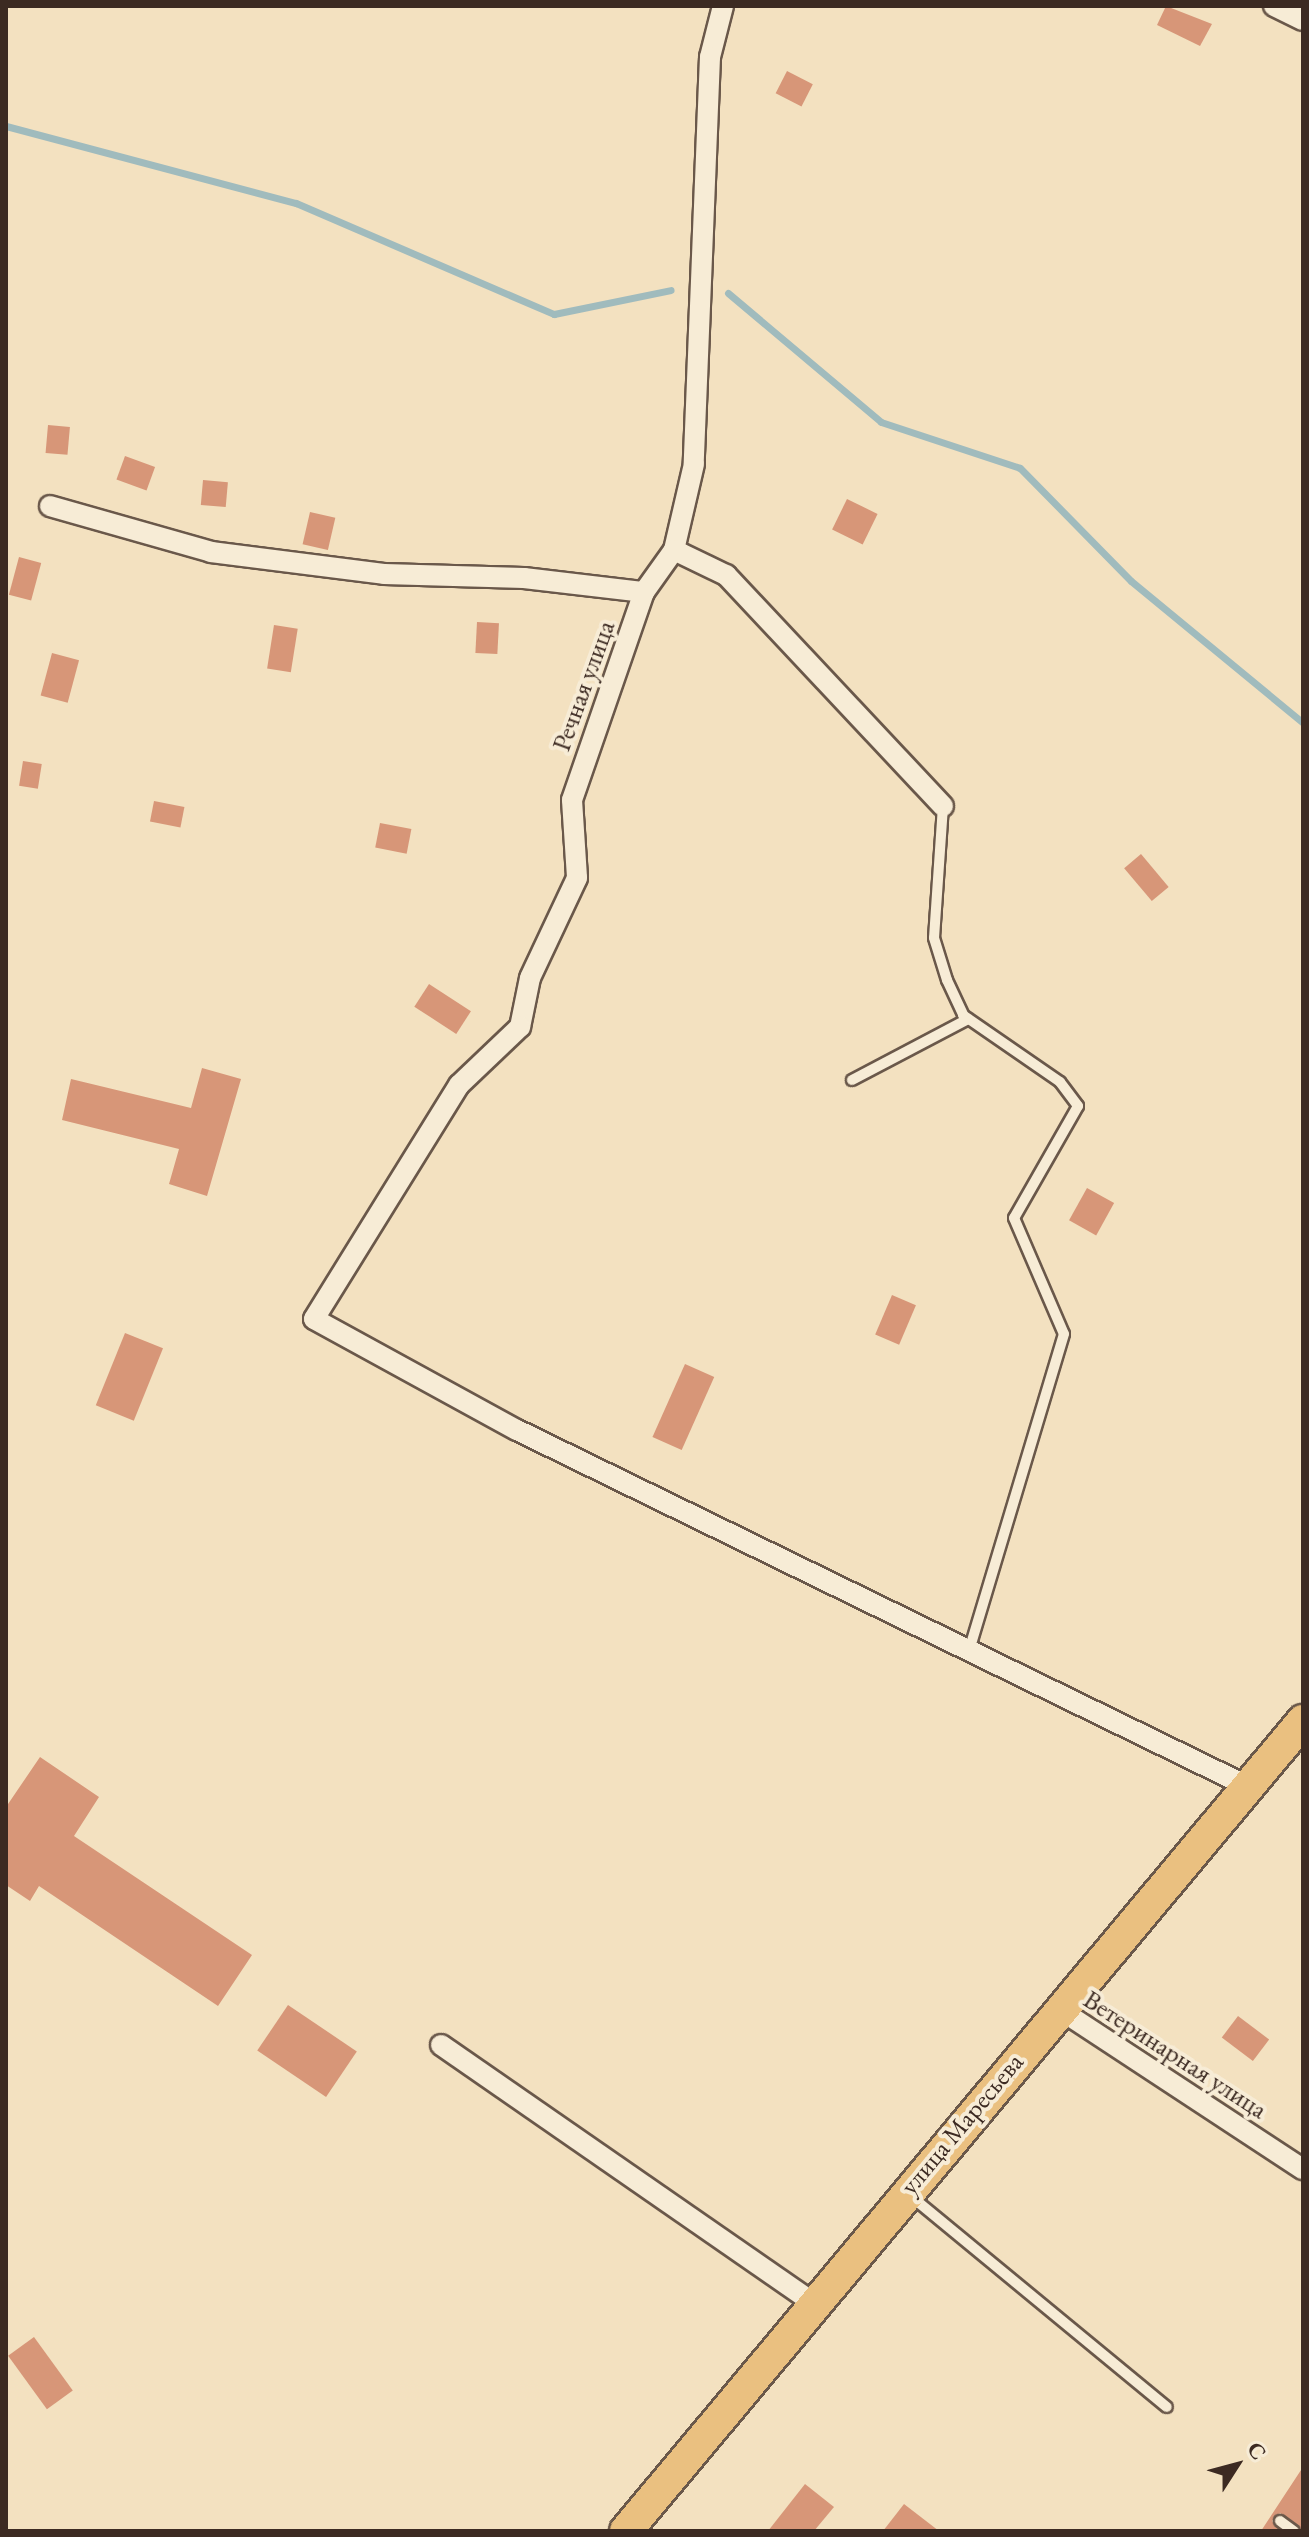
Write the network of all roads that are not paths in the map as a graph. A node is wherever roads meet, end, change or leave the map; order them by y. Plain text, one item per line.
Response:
1 (723, 6) edge
2 (1274, 6) edge
3 (1303, 20) edge
4 (50, 506) dead end
5 (674, 550) junction
6 (644, 592) junction
7 (943, 806) joint
8 (968, 1019) junction
9 (852, 1080) dead end
10 (969, 1650) junction
11 (1303, 1721) edge
12 (1245, 1785) junction
13 (1059, 2009) junction
14 (441, 2045) dead end
15 (1303, 2169) edge
16 (905, 2192) junction
17 (812, 2302) junction
18 (1167, 2407) dead end
19 (1280, 2521) dead end
20 (626, 2531) edge
21 (1294, 2531) edge

1 - 5 street, Речная улица
2 - 3 street
4 - 6 street
5 - 6 street, Речная улица
5 - 7 street
6 - 10 street, Речная улица
7 - 8 lane
8 - 9 lane
8 - 10 lane
10 - 12 street
11 - 12 main road, улица Маресьева
12 - 13 main road, улица Маресьева
13 - 15 street, Ветеринарная улица
13 - 16 main road, улица Маресьева
14 - 17 street
16 - 17 main road, улица Маресьева
16 - 18 lane
17 - 20 main road, улица Маресьева
19 - 21 lane

